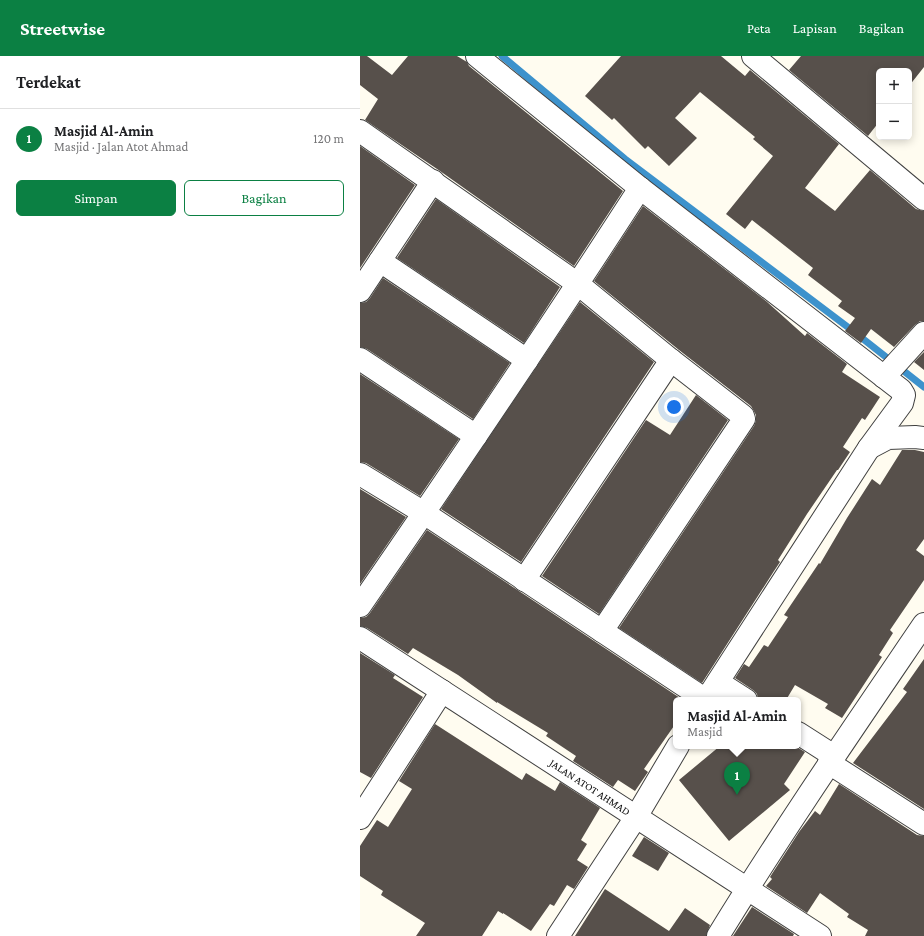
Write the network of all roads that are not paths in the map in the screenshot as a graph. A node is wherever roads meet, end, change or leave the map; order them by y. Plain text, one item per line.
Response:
1 (477, 56) edge
2 (753, 56) edge
3 (360, 131) edge
4 (433, 181) junction
5 (640, 188) junction
6 (924, 199) edge
7 (380, 261) junction
8 (578, 284) junction
9 (360, 291) edge
10 (924, 334) edge
11 (360, 359) edge
12 (527, 360) junction
13 (671, 360) junction
14 (884, 377) junction
15 (476, 436) junction
16 (924, 438) edge
17 (869, 448) junction
18 (360, 474) edge
19 (424, 514) junction
20 (524, 580) junction
21 (360, 606) edge
22 (924, 624) edge
23 (602, 631) junction
24 (360, 638) edge
25 (718, 682) junction
26 (442, 691) junction
27 (701, 697) edge
28 (708, 697) edge
29 (741, 697) edge
30 (801, 735) edge
31 (676, 749) edge
32 (831, 760) junction
33 (368, 788) edge
34 (636, 817) junction
35 (360, 818) edge
36 (924, 824) edge
37 (747, 889) junction
38 (558, 936) edge
39 (718, 936) edge
40 (820, 936) edge

1 - 5 street
2 - 6 street
3 - 4 street
4 - 7 street
4 - 8 street
5 - 8 street
5 - 14 street
7 - 9 street
7 - 12 street
8 - 12 street
8 - 13 street
10 - 14 street
11 - 15 street
12 - 15 street
13 - 20 street
13 - 23 street
14 - 17 street
15 - 19 street
16 - 17 street
17 - 25 street
18 - 19 street
19 - 20 street
19 - 21 street
20 - 23 street
22 - 32 street
23 - 27 street
24 - 26 street, JALAN ATOT AHMAD
25 - 28 street
25 - 29 street
26 - 33 street
26 - 34 street, JALAN ATOT AHMAD
30 - 32 street
31 - 34 street
32 - 36 street
32 - 37 street
33 - 35 street
34 - 37 street, JALAN ATOT AHMAD
34 - 38 street
37 - 39 street
37 - 40 street, JALAN ATOT AHMAD

